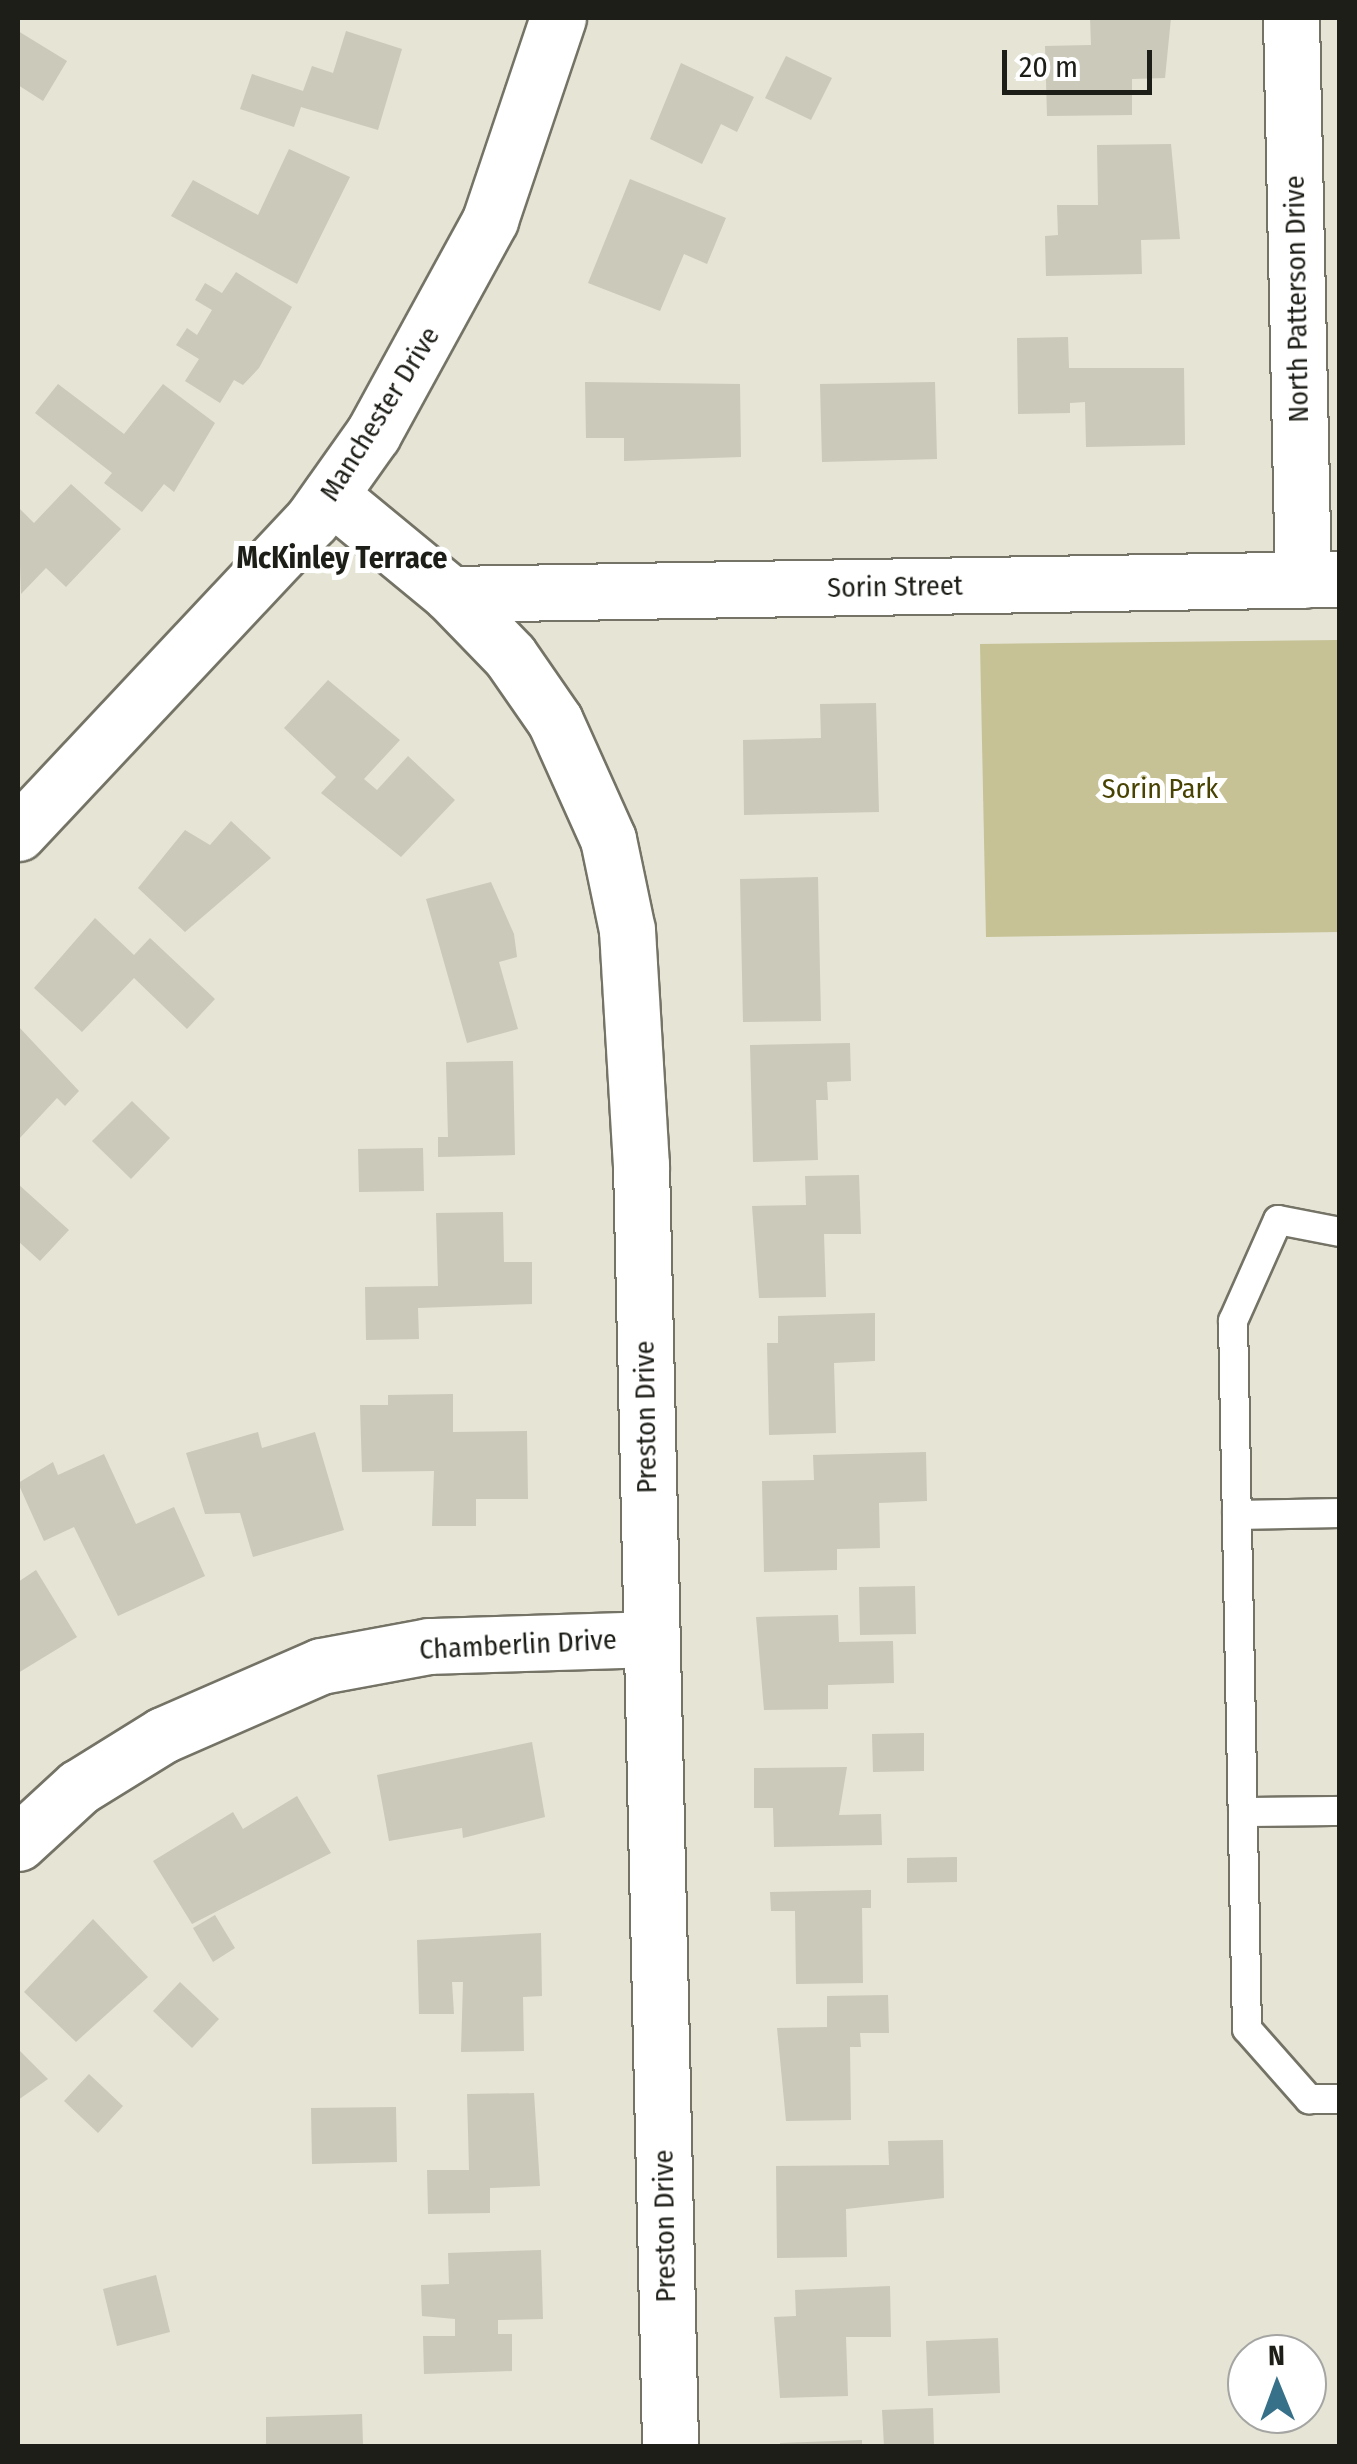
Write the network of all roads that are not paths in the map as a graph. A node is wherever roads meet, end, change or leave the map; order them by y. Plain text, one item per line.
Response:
1 (558, 18) edge
2 (1291, 18) edge
3 (330, 495) junction
4 (1321, 579) edge
5 (450, 594) junction
6 (18, 833) edge
7 (1340, 1232) edge
8 (1340, 1513) edge
9 (1237, 1515) junction
10 (652, 1639) junction
11 (1340, 1810) edge
12 (1243, 1812) junction
13 (18, 1843) edge
14 (1340, 2098) edge
15 (670, 2446) edge

1 - 3 street, Manchester Drive
2 - 4 street, North Patterson Drive
3 - 5 street, Preston Drive
3 - 6 street, Manchester Drive
4 - 5 street, Sorin Street
5 - 10 street, Preston Drive
7 - 9 lane
8 - 9 lane
9 - 12 lane
10 - 13 street, Chamberlin Drive
10 - 15 street, Preston Drive
11 - 12 lane
12 - 14 lane

